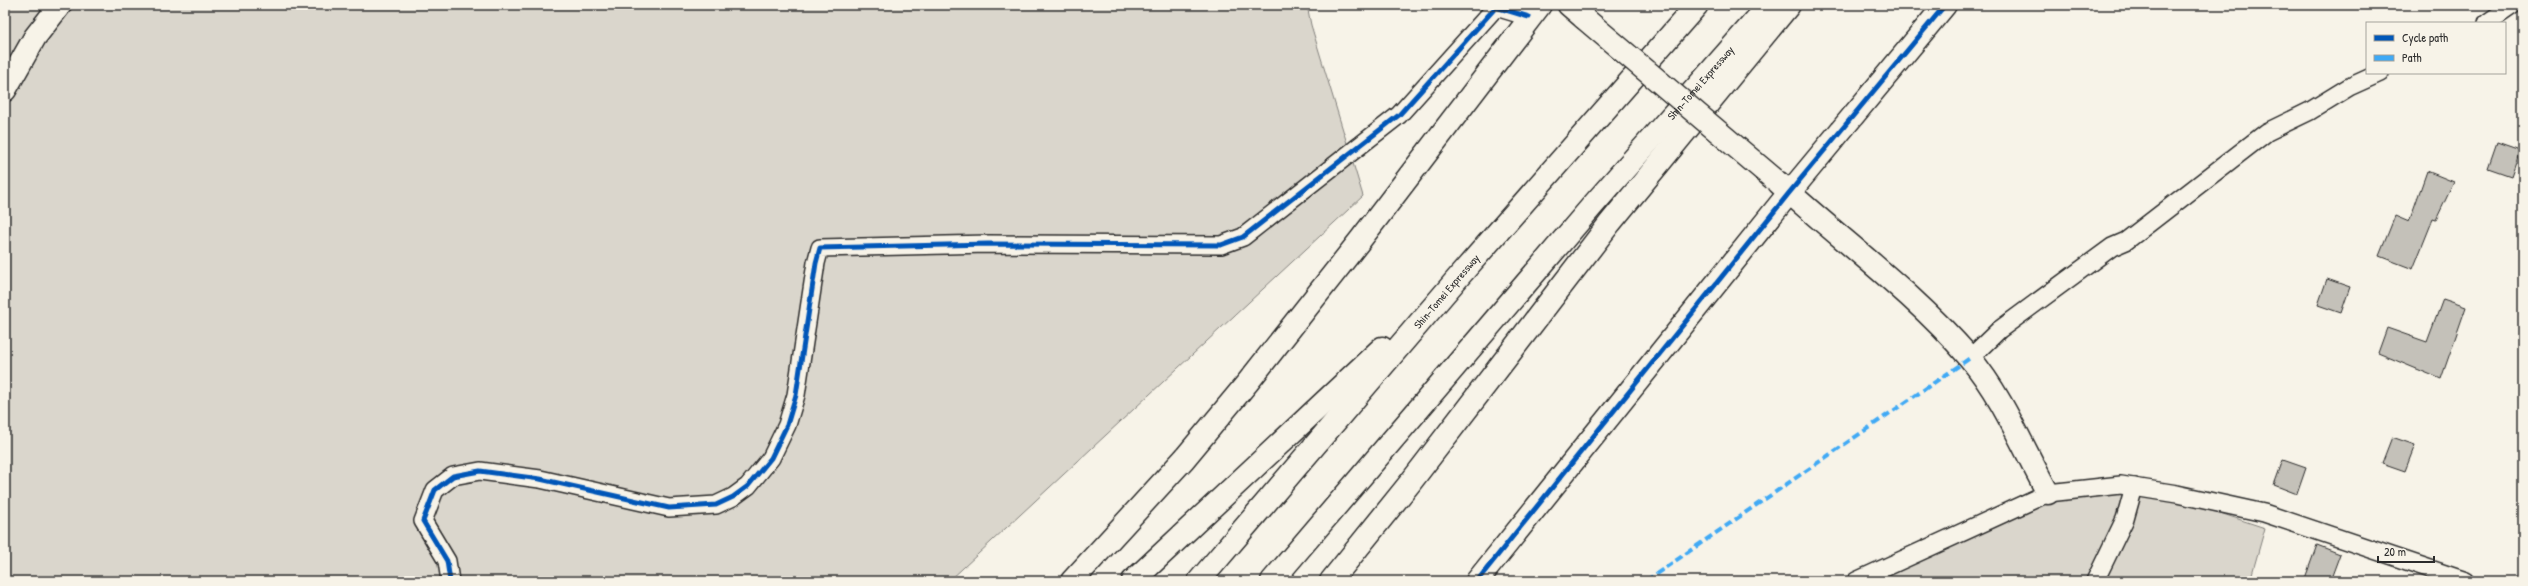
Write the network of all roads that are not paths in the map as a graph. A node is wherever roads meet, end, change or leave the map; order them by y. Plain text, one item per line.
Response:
1 (60, 5) edge
2 (1697, 5) edge
3 (1769, 5) edge
4 (1789, 5) edge
5 (1945, 5) edge
6 (2513, 5) edge
7 (1535, 11) edge
8 (1577, 11) edge
9 (2488, 22) edge
10 (2378, 74) edge
11 (5, 90) edge
12 (1790, 193) junction
13 (1462, 273) junction
14 (1970, 358) junction
15 (2134, 487) junction
16 (2048, 493) junction
17 (450, 581) edge
18 (1072, 581) edge
19 (1133, 581) edge
20 (1198, 581) edge
21 (1272, 581) edge
22 (1331, 581) edge
23 (1477, 581) edge
24 (1856, 581) edge
25 (2095, 581) edge
26 (2466, 581) edge

1 - 11 main road
2 - 13 main road, Shin-Tomei Expressway
3 - 21 main road, Shin-Tomei Expressway
4 - 22 main road
5 - 12 main road
6 - 9 street
7 - 17 street
7 - 18 main road
8 - 12 main road, bridge
10 - 14 street
12 - 14 main road
12 - 23 main road
13 - 19 main road
13 - 20 main road, Shin-Tomei Expressway
14 - 16 main road
15 - 16 street
15 - 25 street
15 - 26 street
16 - 24 street

